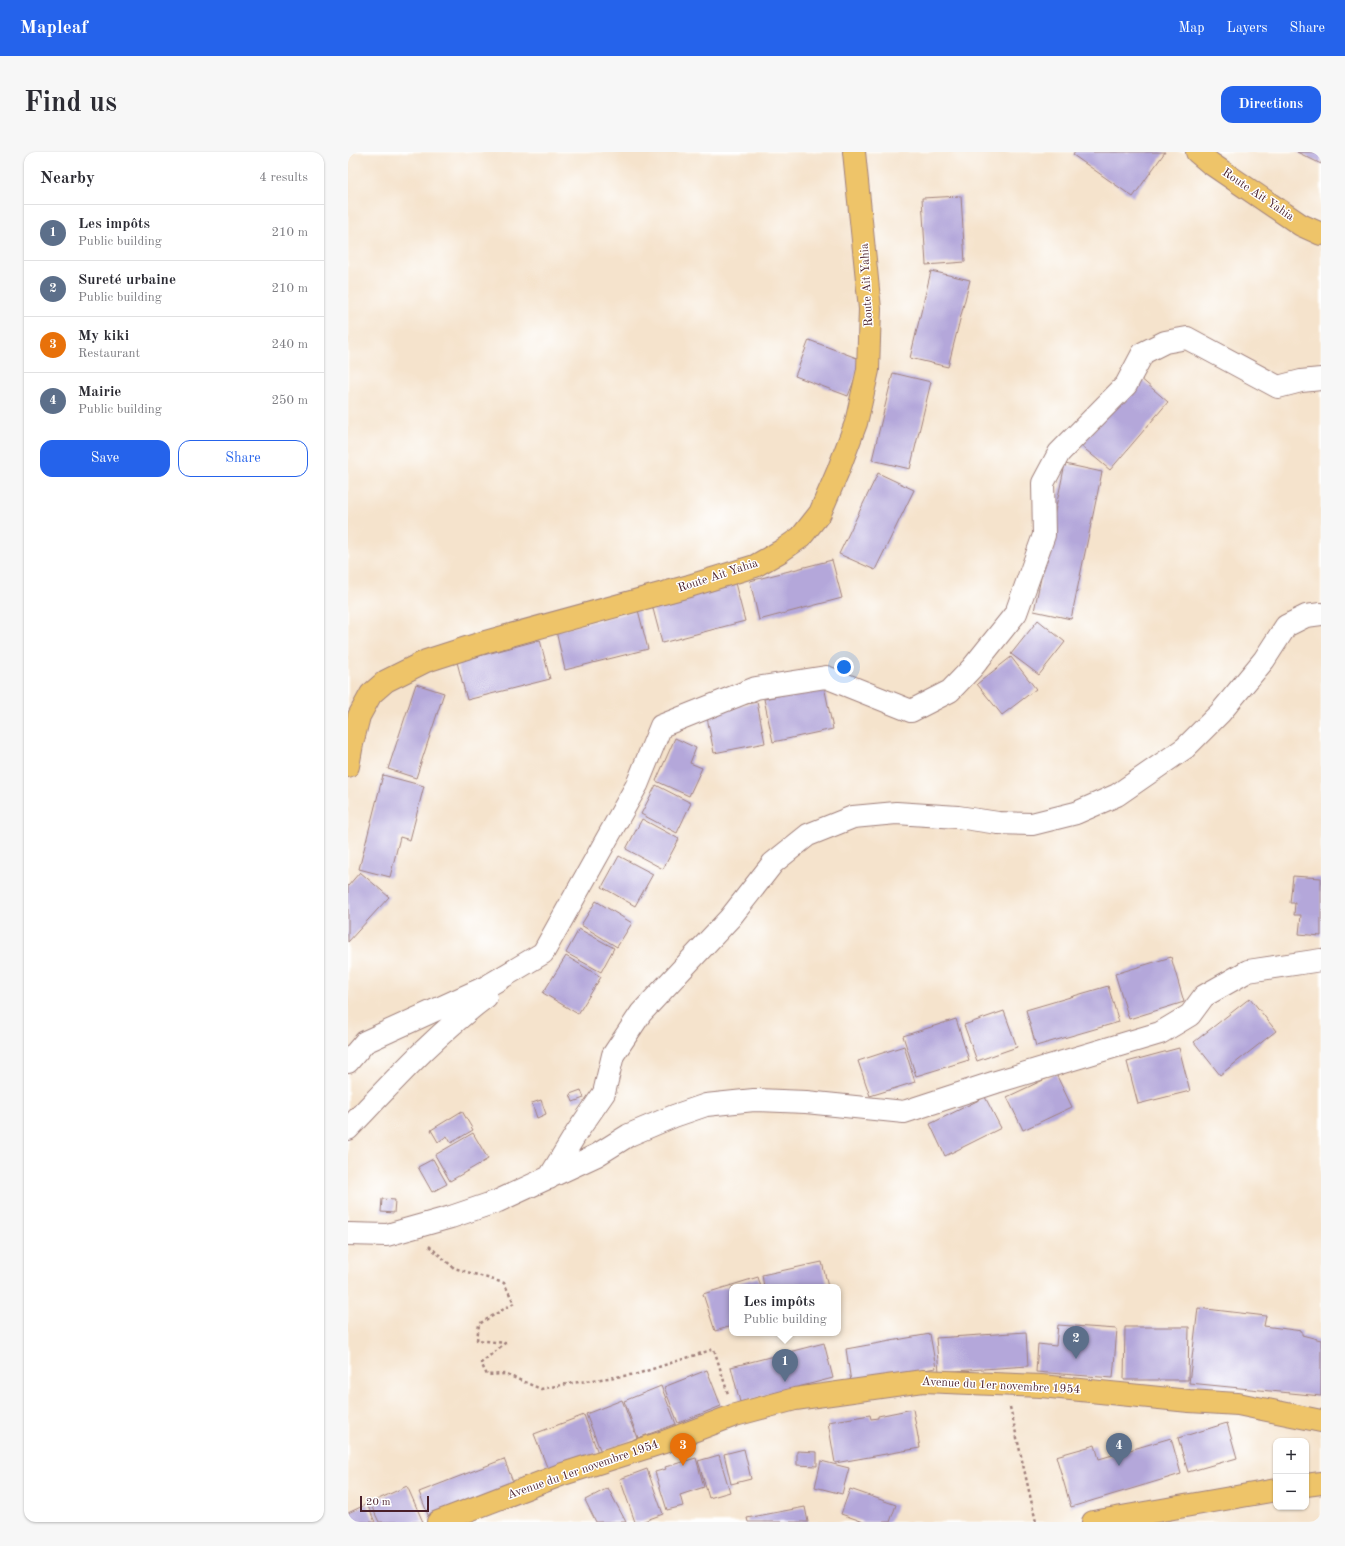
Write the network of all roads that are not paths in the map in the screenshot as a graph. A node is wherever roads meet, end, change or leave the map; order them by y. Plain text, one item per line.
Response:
1 (854, 152) edge
2 (1197, 152) edge
3 (1321, 234) edge
4 (1321, 379) edge
5 (1321, 614) edge
6 (348, 766) edge
7 (1321, 960) edge
8 (523, 965) junction
9 (348, 1062) edge
10 (348, 1129) edge
11 (549, 1178) junction
12 (348, 1234) edge
13 (1321, 1421) edge
14 (1321, 1483) edge
15 (1309, 1485) edge
16 (1273, 1491) edge
17 (438, 1522) edge
18 (1093, 1522) edge

1 - 6 main road, Route Ait Yahia
2 - 3 main road, Route Ait Yahia
4 - 8 street
5 - 11 street
7 - 11 street
8 - 9 street
8 - 10 street
11 - 12 street
13 - 17 main road, Avenue du 1er novembre 1954
14 - 15 main road
16 - 18 main road

